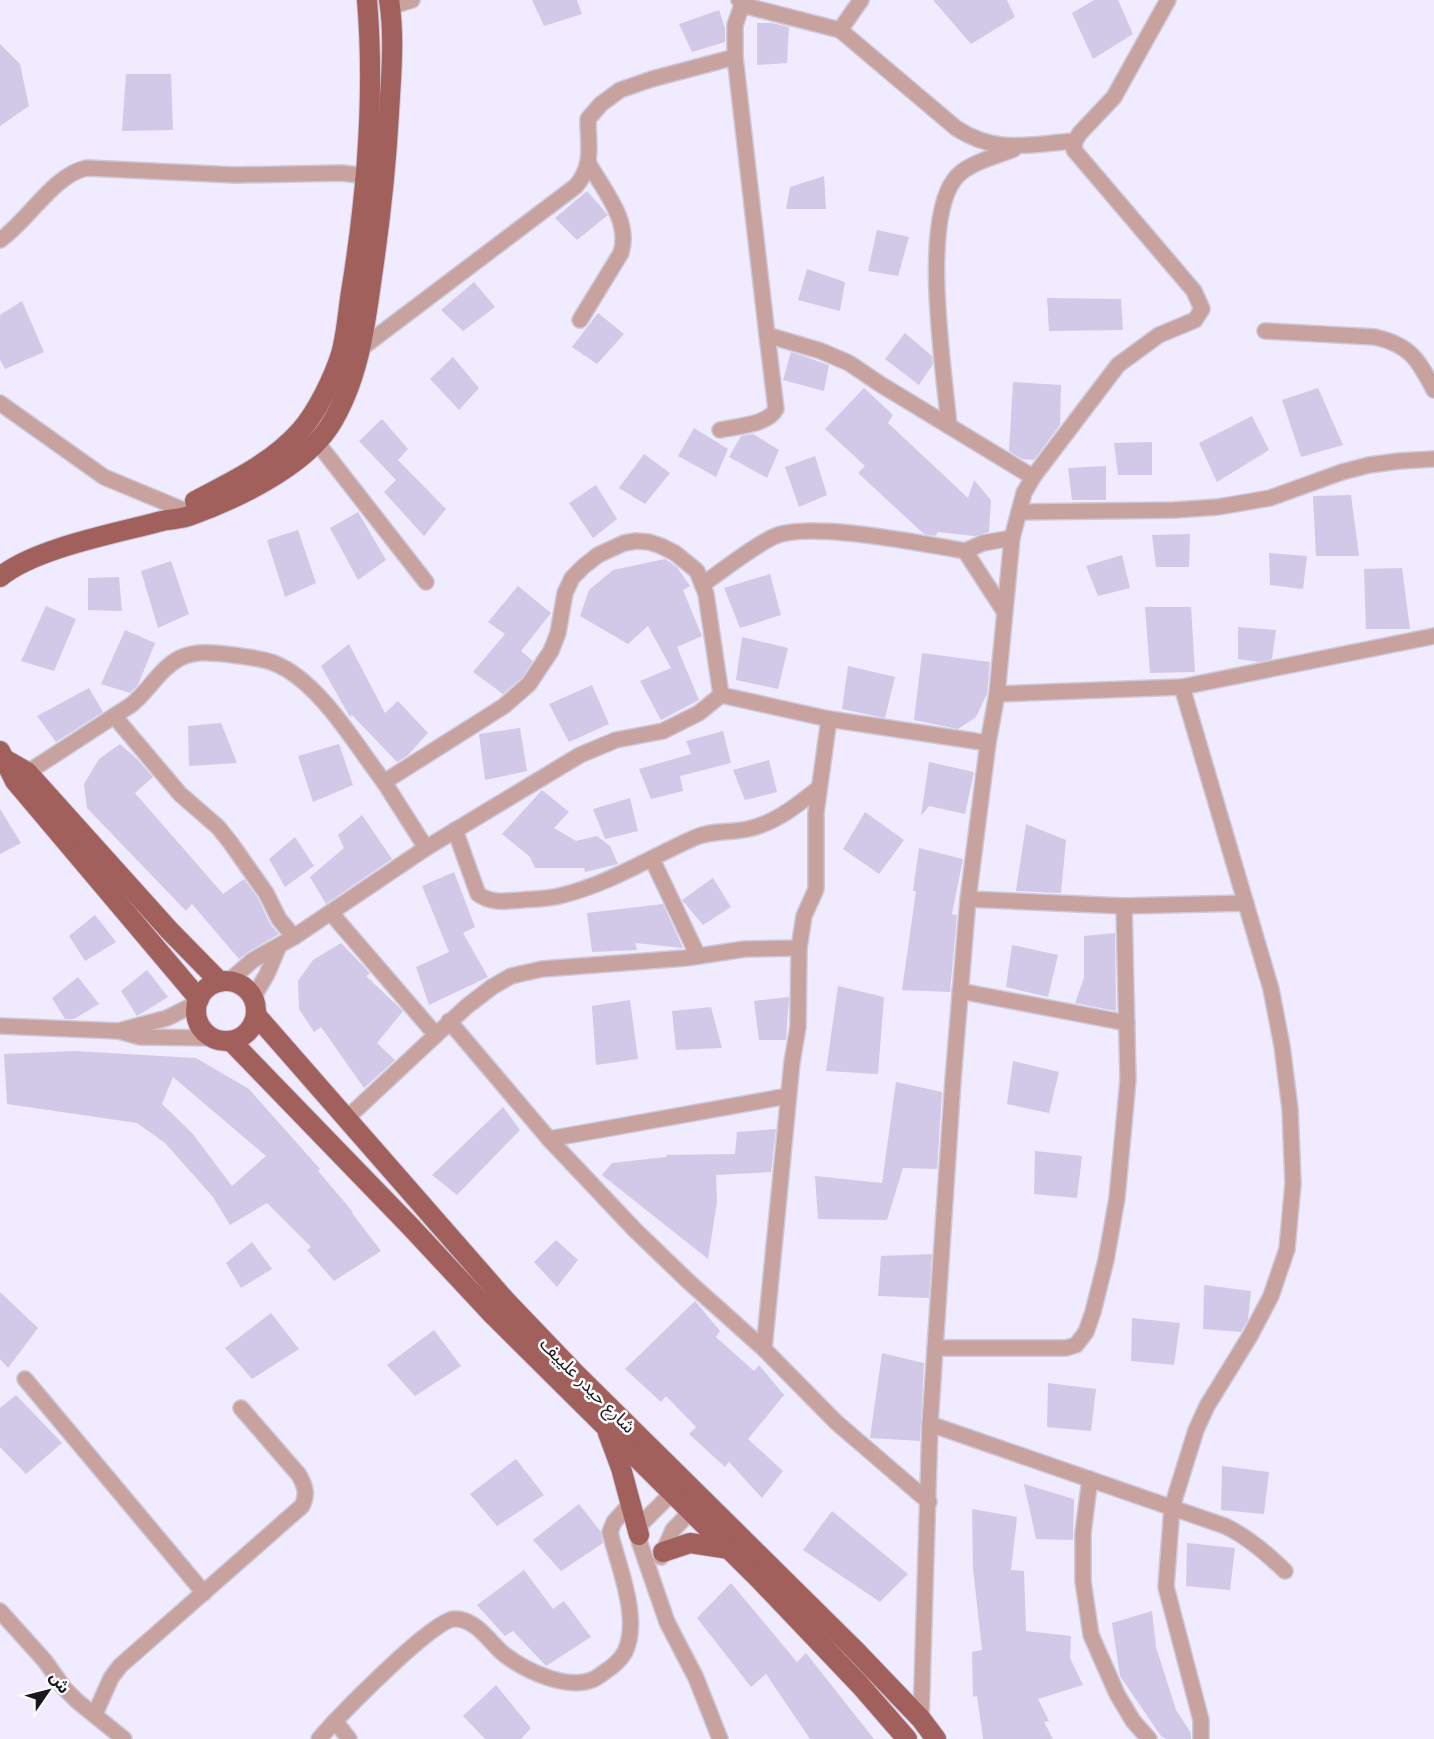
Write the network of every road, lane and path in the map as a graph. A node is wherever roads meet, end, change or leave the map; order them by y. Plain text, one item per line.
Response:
1 (367, 0) edge
2 (412, 0) edge
3 (861, 0) edge
4 (1168, 0) edge
5 (740, 2) edge
6 (389, 3) edge
7 (840, 30) junction
8 (735, 57) junction
9 (1075, 141) junction
10 (1021, 146) junction
11 (589, 164) junction
12 (366, 176) junction
13 (0, 240) edge
14 (580, 320) dead end
15 (1265, 331) dead end
16 (767, 335) junction
17 (359, 350) junction
18 (1434, 390) edge
19 (0, 403) edge
20 (950, 426) junction
21 (720, 430) dead end
22 (316, 441) junction
23 (1434, 459) edge
24 (1033, 477) junction
25 (1019, 512) junction
26 (178, 515) junction
27 (1012, 538) junction
28 (965, 551) junction
29 (0, 578) edge
30 (426, 582) dead end
31 (703, 584) junction
32 (1004, 611) junction
33 (1434, 636) edge
34 (1182, 687) junction
35 (997, 694) junction
36 (721, 695) junction
37 (114, 717) junction
38 (829, 719) junction
39 (988, 743) junction
40 (3, 756) edge
41 (21, 776) junction
42 (384, 782) junction
43 (819, 788) junction
44 (455, 830) junction
45 (426, 848) junction
46 (652, 860) junction
47 (968, 899) junction
48 (1246, 903) junction
49 (1124, 906) junction
50 (331, 913) junction
51 (294, 937) junction
52 (278, 948) junction
53 (799, 948) junction
54 (698, 956) junction
55 (225, 982) junction
56 (960, 991) junction
57 (198, 1001) junction
58 (255, 1006) junction
59 (449, 1021) junction
60 (1127, 1023) junction
61 (0, 1026) edge
62 (119, 1031) junction
63 (436, 1035) junction
64 (211, 1038) junction
65 (231, 1041) junction
66 (788, 1096) junction
67 (347, 1118) junction
68 (549, 1139) junction
69 (935, 1348) junction
70 (764, 1349) junction
71 (25, 1380) dead end
72 (241, 1408) dead end
73 (930, 1424) junction
74 (606, 1428) junction
75 (1090, 1479) junction
76 (672, 1493) junction
77 (929, 1502) junction
78 (630, 1504) junction
79 (1172, 1507) junction
80 (691, 1511) junction
81 (639, 1535) junction
82 (729, 1549) junction
83 (663, 1552) junction
84 (1285, 1571) dead end
85 (653, 1576) junction
86 (204, 1593) junction
87 (0, 1611) edge
88 (95, 1714) junction
89 (921, 1719) junction
90 (334, 1721) junction
91 (124, 1739) edge
92 (319, 1739) edge
93 (349, 1739) edge
94 (720, 1739) edge
95 (907, 1739) edge
96 (936, 1739) edge
97 (1149, 1739) edge
98 (1202, 1739) edge

1 - 12 main road
2 - 6 street
3 - 7 street
4 - 9 street
5 - 7 street
5 - 8 street
6 - 17 main road
7 - 10 street
8 - 11 street
8 - 16 street
9 - 10 street
9 - 24 street
10 - 20 street
11 - 14 street
11 - 17 street
12 - 13 street
12 - 26 main road
15 - 18 street
16 - 20 street
16 - 21 street
17 - 22 main road
19 - 26 street
20 - 24 street
22 - 26 main road
22 - 30 street
23 - 25 street
24 - 25 street
25 - 27 street
26 - 29 main road
27 - 28 street
27 - 32 street
28 - 31 street
28 - 32 street
31 - 36 street
31 - 42 street
32 - 35 street
33 - 34 street
34 - 35 street
34 - 48 street
35 - 39 street
36 - 38 street
36 - 44 street
37 - 41 street
37 - 42 street
37 - 51 street
38 - 39 street
38 - 43 street
39 - 47 street
40 - 41 main road
41 - 55 main road
41 - 57 main road
42 - 45 street
43 - 46 street
43 - 53 street
44 - 45 street
44 - 46 street
45 - 50 street
46 - 54 street
47 - 49 street
47 - 56 street
48 - 49 street
48 - 79 street
49 - 60 street
50 - 51 street
50 - 63 street
51 - 52 street
52 - 55 street
52 - 58 street
53 - 54 street
53 - 66 street
54 - 59 street
55 - 57 main road
55 - 58 main road
56 - 60 street
56 - 69 street
57 - 62 street
57 - 64 main road
58 - 65 main road
58 - 67 main road, شارع حيدر علييف
59 - 63 street
59 - 68 street
60 - 69 street
61 - 62 street
62 - 64 street
63 - 67 street
64 - 65 main road
65 - 74 main road, شارع حيدر علييف
66 - 68 street
66 - 70 street
67 - 89 main road, شارع حيدر علييف
68 - 70 street
69 - 73 street
70 - 77 street
71 - 86 street
72 - 86 street
73 - 75 street
73 - 77 street
74 - 76 main road, شارع حيدر علييف
74 - 78 main road
75 - 79 street
75 - 97 street
76 - 80 main road, شارع حيدر علييف
76 - 81 street
77 - 89 street
78 - 81 main road
78 - 90 street
79 - 84 street
79 - 98 street
80 - 82 main road, شارع حيدر علييف
80 - 83 street
81 - 85 street
82 - 83 main road
82 - 95 main road, شارع حيدر علييف
83 - 85 street
85 - 94 street
86 - 88 street
87 - 88 street
88 - 91 street
89 - 96 main road, شارع حيدر علييف
90 - 92 street
90 - 93 street

